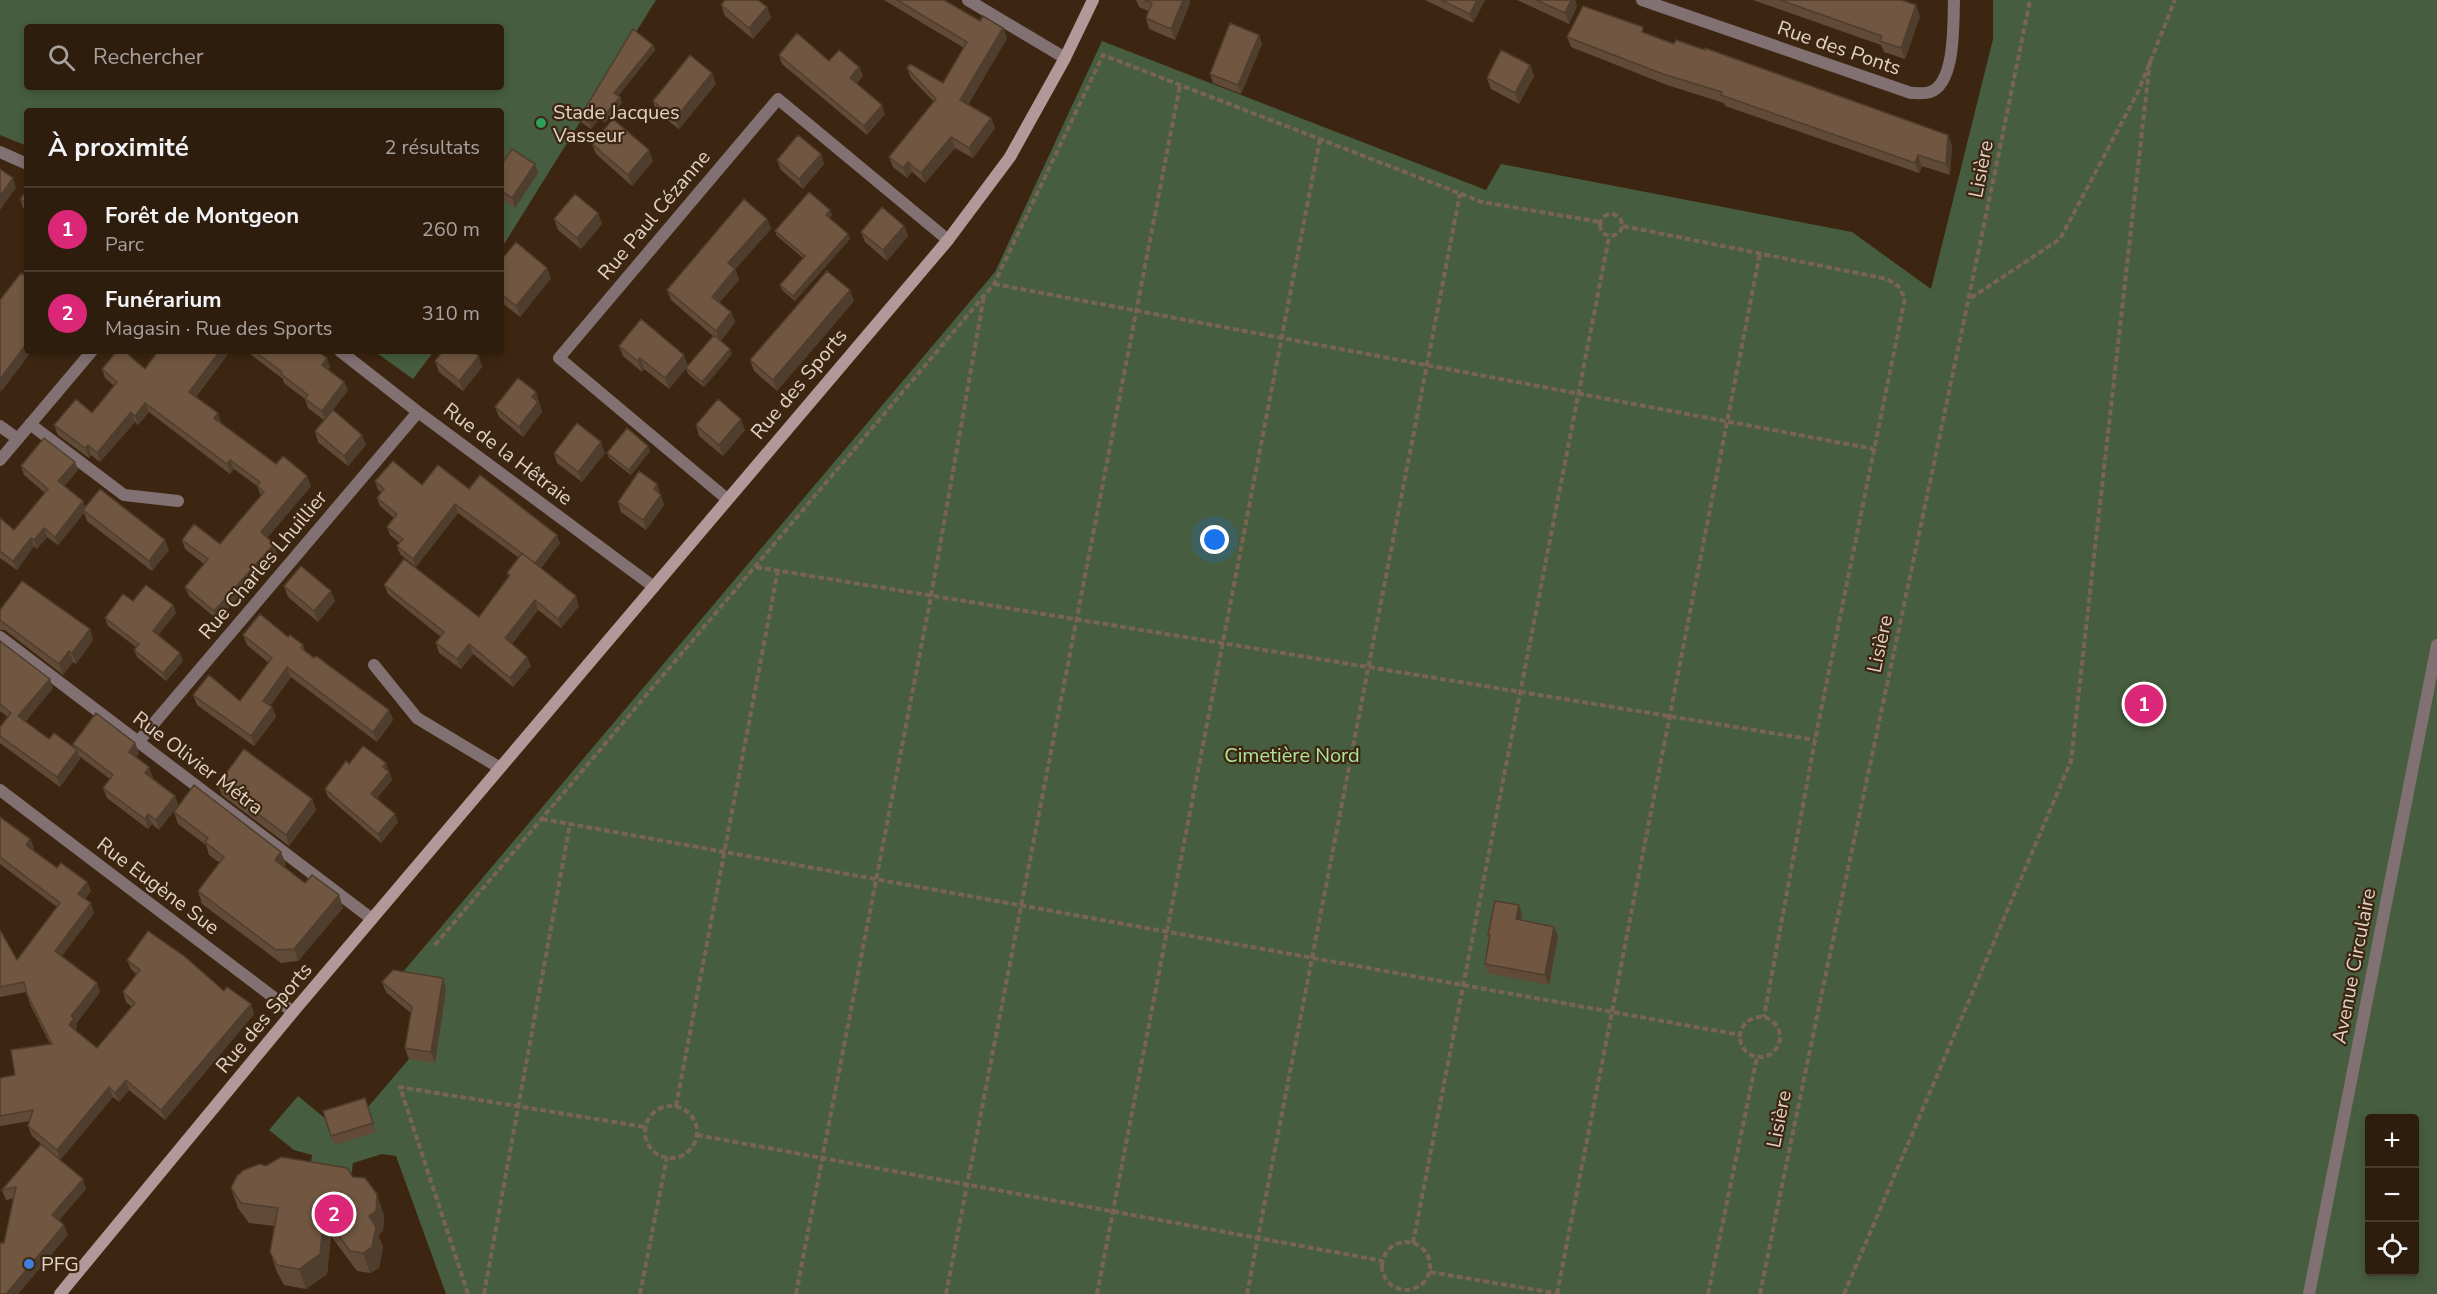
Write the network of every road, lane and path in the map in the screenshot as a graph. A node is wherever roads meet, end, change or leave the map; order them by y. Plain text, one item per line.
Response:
1 (968, 0) edge
2 (1093, 0) edge
3 (1642, 0) edge
4 (1954, 0) edge
5 (2030, 0) edge
6 (2175, 0) edge
7 (1065, 58) junction
8 (2150, 61) junction
9 (1180, 85) junction
10 (1320, 139) junction
11 (0, 152) edge
12 (24, 163) edge
13 (1460, 194) junction
14 (1600, 222) junction
15 (1623, 226) junction
16 (1609, 237) junction
17 (948, 240) junction
18 (1760, 253) junction
19 (994, 284) junction
20 (984, 296) junction
21 (1970, 298) junction
22 (1135, 311) junction
23 (1281, 338) junction
24 (89, 354) edge
25 (344, 354) edge
26 (1426, 365) junction
27 (1578, 393) junction
28 (418, 412) junction
29 (1727, 421) junction
30 (30, 424) junction
31 (0, 426) edge
32 (18, 439) junction
33 (1874, 449) junction
34 (0, 460) edge
35 (727, 499) junction
36 (178, 501) dead end
37 (756, 567) junction
38 (778, 570) junction
39 (654, 587) junction
40 (931, 596) junction
41 (1074, 619) junction
42 (0, 637) edge
43 (1222, 644) junction
44 (2437, 645) edge
45 (374, 665) dead end
46 (1368, 666) junction
47 (1520, 690) junction
48 (1669, 715) junction
49 (1815, 740) junction
50 (138, 742) junction
51 (500, 768) junction
52 (0, 790) edge
53 (541, 819) junction
54 (570, 824) junction
55 (725, 852) junction
56 (875, 879) junction
57 (1020, 905) junction
58 (372, 920) junction
59 (1166, 932) junction
60 (435, 945) dead end
61 (1311, 957) junction
62 (1464, 985) junction
63 (293, 1012) junction
64 (1611, 1012) junction
65 (1764, 1017) junction
66 (1740, 1035) junction
67 (1757, 1058) junction
68 (519, 1105) junction
69 (676, 1106) junction
70 (645, 1127) junction
71 (697, 1135) junction
72 (667, 1157) junction
73 (821, 1158) junction
74 (966, 1184) junction
75 (1113, 1211) junction
76 (1258, 1238) junction
77 (1413, 1243) junction
78 (1383, 1261) junction
79 (1430, 1272) junction
80 (1405, 1292) edge
81 (60, 1294) edge
82 (468, 1294) edge
83 (484, 1294) edge
84 (640, 1294) edge
85 (796, 1294) edge
86 (946, 1294) edge
87 (1097, 1294) edge
88 (1247, 1294) edge
89 (1557, 1294) edge
90 (1561, 1294) edge
91 (1708, 1294) edge
92 (1760, 1294) edge
93 (1844, 1294) edge
94 (2309, 1294) edge

1 - 7 street
2 - 7 street, Rue des Sports
3 - 4 street, Rue des Ponts
5 - 21 path, Lisière
6 - 8 path
7 - 17 street, Rue des Sports
8 - 21 path
8 - 93 path
9 - 10 path
9 - 19 path
9 - 22 path
10 - 13 path
10 - 23 path
11 - 12 street
13 - 14 path
13 - 26 path
14 - 15 path
14 - 16 path
15 - 16 path
15 - 18 path
16 - 27 path
17 - 35 street, Rue des Sports
17 - 35 street, Rue Paul Cézanne
18 - 29 path
18 - 33 path
19 - 20 path
19 - 22 path
20 - 37 path
20 - 40 path
21 - 92 path, Lisière
22 - 23 path
22 - 41 path
23 - 26 path
23 - 43 path
24 - 30 street
25 - 28 street, Rue de la Hêtraie
26 - 27 path
26 - 46 path
27 - 29 path
27 - 47 path
28 - 39 street, Rue de la Hêtraie
28 - 50 street, Rue Charles Lhuillier
29 - 33 path
29 - 48 path
30 - 32 street
30 - 36 street
31 - 32 street
32 - 34 street
33 - 49 path
35 - 39 street, Rue des Sports
37 - 38 path
37 - 53 path
38 - 40 path
38 - 55 path
39 - 51 street, Rue des Sports
40 - 41 path
40 - 56 path
41 - 43 path
41 - 57 path
42 - 50 street, Rue Olivier Métra
43 - 46 path
43 - 59 path
44 - 94 street, Avenue Circulaire
45 - 51 street
46 - 47 path
46 - 61 path
47 - 48 path
47 - 62 path
48 - 49 path
48 - 64 path
49 - 65 path
50 - 58 street, Rue Olivier Métra
51 - 58 street, Rue des Sports
52 - 63 street, Rue Eugène Sue
53 - 54 path
53 - 60 path
54 - 55 path
54 - 68 path
55 - 56 path
55 - 69 path
56 - 57 path
56 - 73 path
57 - 59 path
57 - 74 path
58 - 63 street, Rue des Sports
59 - 61 path
59 - 75 path
61 - 62 path
61 - 76 path
62 - 64 path
62 - 77 path
63 - 81 street, Rue des Sports
64 - 66 path
64 - 89 path
65 - 66 path
65 - 67 path
66 - 67 path
67 - 91 path
68 - 70 path
68 - 82 path
68 - 83 path
69 - 70 path
69 - 71 path
70 - 72 path
71 - 72 path
71 - 73 path
72 - 84 path
73 - 74 path
73 - 85 path
74 - 75 path
74 - 86 path
75 - 76 path
75 - 87 path
76 - 78 path
76 - 88 path
77 - 78 path
77 - 79 path
78 - 80 path
79 - 80 path
79 - 89 path
89 - 90 path

